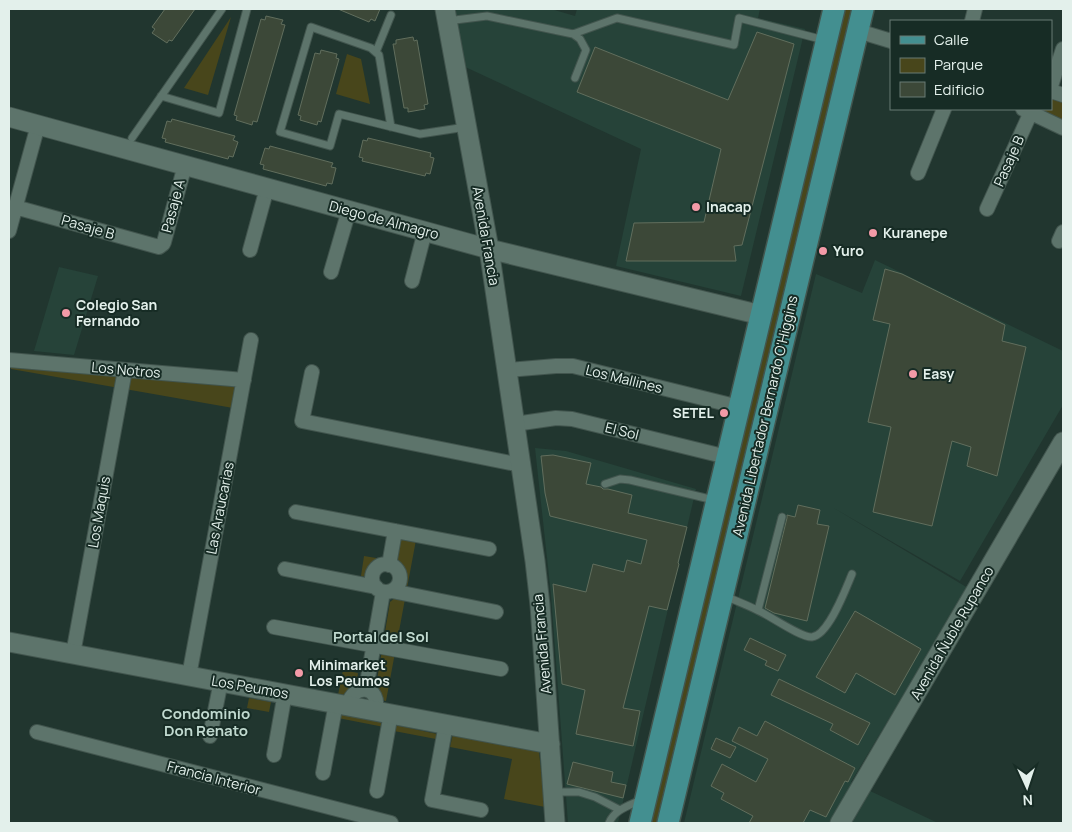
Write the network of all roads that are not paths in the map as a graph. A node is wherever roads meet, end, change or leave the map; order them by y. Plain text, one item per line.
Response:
1 (222, 9) edge
2 (248, 9) edge
3 (834, 9) edge
4 (863, 9) edge
5 (391, 15) dead end
6 (446, 15) edge
7 (858, 31) junction
8 (573, 34) junction
9 (827, 41) junction
10 (890, 41) edge
11 (1063, 49) edge
12 (376, 52) junction
13 (576, 78) dead end
14 (1052, 83) edge
15 (161, 96) junction
16 (944, 110) edge
17 (1027, 111) edge
18 (9, 117) edge
19 (38, 125) junction
20 (391, 127) junction
21 (466, 127) junction
22 (1063, 128) edge
23 (128, 144) junction
24 (184, 165) junction
25 (918, 173) dead end
26 (267, 188) junction
27 (15, 207) junction
28 (987, 209) dead end
29 (349, 210) junction
30 (9, 231) edge
31 (425, 231) junction
32 (161, 246) joint
33 (489, 249) junction
34 (250, 250) dead end
35 (331, 272) dead end
36 (412, 281) dead end
37 (761, 315) junction
38 (252, 340) dead end
39 (9, 360) edge
40 (124, 370) junction
41 (507, 370) junction
42 (312, 372) dead end
43 (244, 380) junction
44 (739, 407) junction
45 (515, 424) junction
46 (1063, 442) edge
47 (727, 457) junction
48 (521, 465) junction
49 (606, 484) dead end
50 (717, 501) junction
51 (296, 512) dead end
52 (782, 517) dead end
53 (395, 531) junction
54 (490, 549) dead end
55 (389, 565) junction
56 (285, 569) dead end
57 (852, 574) dead end
58 (384, 590) junction
59 (722, 595) junction
60 (758, 610) junction
61 (496, 612) dead end
62 (274, 627) dead end
63 (9, 642) edge
64 (374, 645) junction
65 (73, 654) junction
66 (680, 656) junction
67 (705, 666) junction
68 (501, 669) dead end
69 (189, 676) junction
70 (221, 681) junction
71 (366, 689) junction
72 (285, 693) junction
73 (342, 704) junction
74 (383, 712) junction
75 (446, 724) junction
76 (37, 732) dead end
77 (210, 736) dead end
78 (550, 744) junction
79 (274, 755) dead end
80 (323, 773) dead end
81 (377, 791) dead end
82 (553, 792) junction
83 (646, 798) junction
84 (481, 810) dead end
85 (620, 810) junction
86 (391, 823) edge
87 (555, 823) edge
88 (609, 823) edge
89 (640, 823) edge
90 (668, 823) edge
91 (840, 823) edge

1 - 15 lane
2 - 15 lane
3 - 9 main road, Avenida Libertador Bernardo O'Higgins
4 - 7 main road, Avenida Libertador Bernardo O'Higgins
5 - 12 lane
6 - 8 lane
6 - 21 street, Avenida Francia
7 - 10 street
7 - 59 main road, Avenida Libertador Bernardo O'Higgins
8 - 9 lane
8 - 13 lane
9 - 37 main road, Avenida Libertador Bernardo O'Higgins
11 - 14 street
12 - 20 lane
12 - 20 lane
15 - 23 lane
16 - 25 street
17 - 22 street
17 - 28 street, Pasaje B
18 - 19 street, Diego de Almagro
19 - 23 street, Diego de Almagro
19 - 27 street
20 - 21 lane
21 - 33 street, Avenida Francia
23 - 24 street, Diego de Almagro
24 - 26 street, Diego de Almagro
24 - 32 street, Pasaje A
26 - 29 street, Diego de Almagro
26 - 34 street
27 - 30 street
27 - 32 street, Pasaje B
29 - 31 street, Diego de Almagro
29 - 35 street
31 - 33 street, Diego de Almagro
31 - 36 street
33 - 37 street, Diego de Almagro
33 - 41 street, Avenida Francia
37 - 44 main road, Avenida Libertador Bernardo O'Higgins
38 - 43 street, Las Araucarias
39 - 40 street, Los Notros
40 - 43 street, Los Notros
40 - 65 street, Los Maquis
41 - 44 street, Los Mallines
41 - 45 street, Avenida Francia
42 - 48 street
43 - 69 street, Las Araucarias
44 - 47 main road, Avenida Libertador Bernardo O'Higgins
45 - 47 street, El Sol
45 - 48 street, Avenida Francia
46 - 91 street, Avenida Ñuble Rupanco
47 - 50 main road, Avenida Libertador Bernardo O'Higgins
48 - 78 street, Avenida Francia
49 - 50 lane
50 - 66 main road, Avenida Libertador Bernardo O'Higgins
51 - 53 street
52 - 60 lane
53 - 54 street
53 - 55 street
55 - 58 street
55 - 58 street
56 - 58 street
57 - 60 lane
58 - 61 street
58 - 64 street
59 - 60 lane
59 - 67 main road, Avenida Libertador Bernardo O'Higgins
62 - 64 street
63 - 65 street, Los Peumos
64 - 68 street
64 - 71 street
65 - 69 street, Los Peumos
66 - 67 main road
66 - 83 main road, Avenida Libertador Bernardo O'Higgins
67 - 90 main road, Avenida Libertador Bernardo O'Higgins
69 - 70 street, Los Peumos
70 - 72 street, Los Peumos
70 - 77 street
71 - 73 street
71 - 74 street
72 - 73 street, Los Peumos
72 - 79 street
73 - 74 street, Los Peumos
73 - 80 street
74 - 75 street, Los Peumos
74 - 81 street
75 - 78 street, Los Peumos
75 - 84 street
76 - 86 street, Francia Interior
78 - 82 street, Avenida Francia
82 - 85 lane
82 - 87 street, Avenida Francia
83 - 85 lane
83 - 89 main road, Avenida Libertador Bernardo O'Higgins
85 - 88 lane

